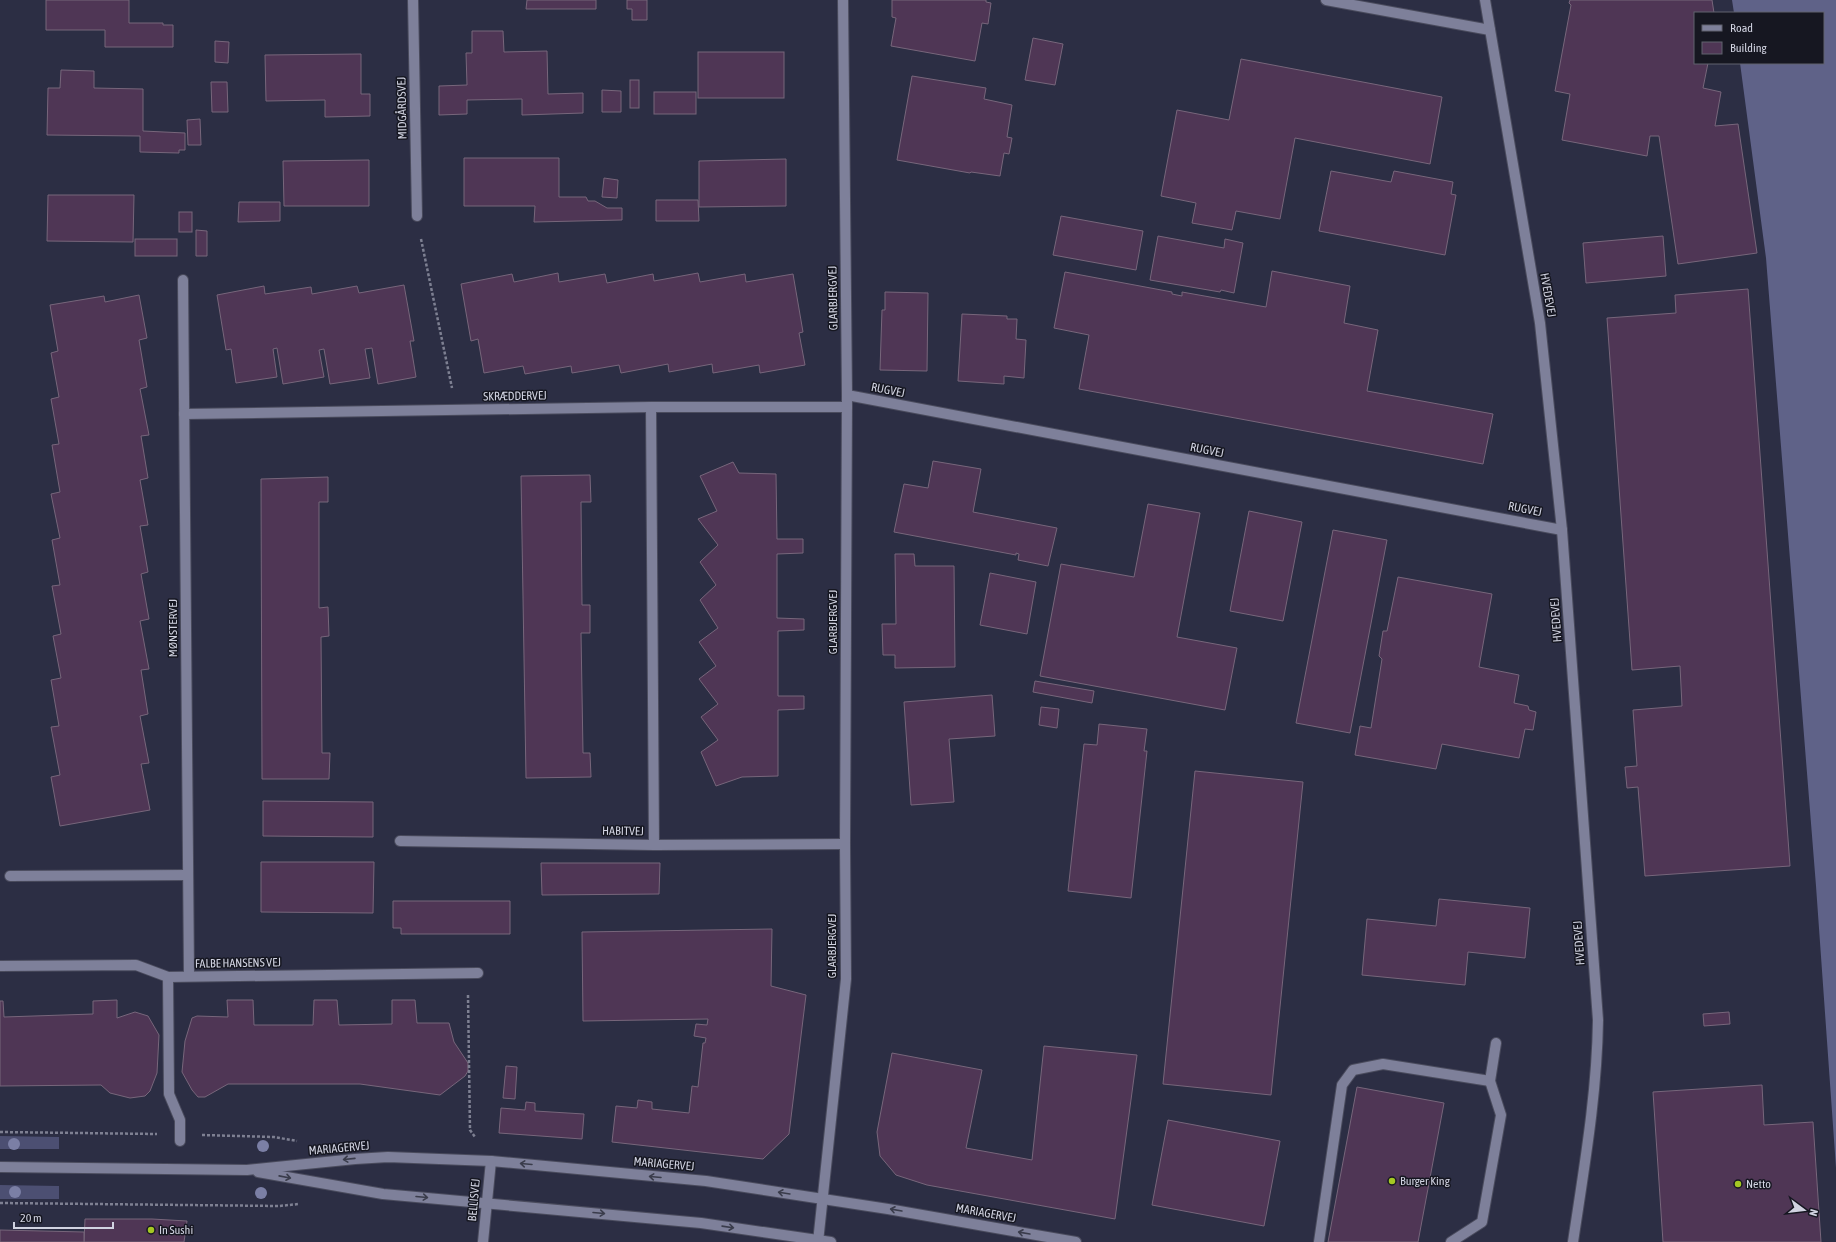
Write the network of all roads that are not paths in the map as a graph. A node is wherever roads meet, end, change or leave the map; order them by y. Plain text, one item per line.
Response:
1 (413, 0) edge
2 (843, 0) edge
3 (1326, 0) edge
4 (1485, 0) edge
5 (1490, 30) junction
6 (417, 216) road end
7 (183, 280) dead end
8 (847, 395) junction
9 (651, 407) junction
10 (847, 407) junction
11 (184, 414) junction
12 (1562, 530) junction
13 (400, 841) dead end
14 (845, 844) junction
15 (654, 845) junction
16 (188, 875) junction
17 (10, 876) dead end
18 (0, 966) edge
19 (473, 973) road end
20 (189, 976) junction
21 (168, 977) junction
22 (1496, 1043) dead end
23 (1490, 1081) junction
24 (180, 1142) dead end
25 (491, 1161) junction
26 (0, 1167) edge
27 (246, 1170) junction
28 (822, 1199) junction
29 (487, 1202) junction
30 (818, 1241) edge
31 (483, 1242) edge
32 (831, 1242) edge
33 (1076, 1242) edge
34 (1319, 1242) edge
35 (1451, 1242) edge
36 (1573, 1242) edge

1 - 6 street, MIDGÅRDSVEJ
2 - 8 street, GLARBJERGVEJ
3 - 5 street
4 - 5 street, HVEDEVEJ
5 - 12 street, HVEDEVEJ
7 - 11 street, MØNSTERVEJ
8 - 10 street, GLARBJERGVEJ
8 - 12 street, RUGVEJ
9 - 10 street, SKRÆDDERVEJ
9 - 11 street, SKRÆDDERVEJ
9 - 15 street
10 - 14 street, GLARBJERGVEJ
11 - 16 street, MØNSTERVEJ
12 - 36 street, HVEDEVEJ
13 - 15 street, HABITVEJ
14 - 15 street, HABITVEJ
14 - 28 street, GLARBJERGVEJ
16 - 17 street
16 - 20 street, MØNSTERVEJ
18 - 21 street, FALBE HANSENS VEJ
19 - 20 street, FALBE HANSENS VEJ
20 - 21 street, FALBE HANSENS VEJ
21 - 24 street
22 - 23 street
23 - 34 street
23 - 35 street
25 -> 27 street, MARIAGERVEJ
28 -> 25 street, MARIAGERVEJ
25 - 29 street, BELLISVEJ
26 - 27 street, MARIAGERVEJ
27 -> 29 street, MARIAGERVEJ
28 - 30 street, GLARBJERGVEJ
33 -> 28 street, MARIAGERVEJ
29 -> 30 street, MARIAGERVEJ
29 - 31 street, BELLISVEJ
30 - 32 street, MARIAGERVEJ

